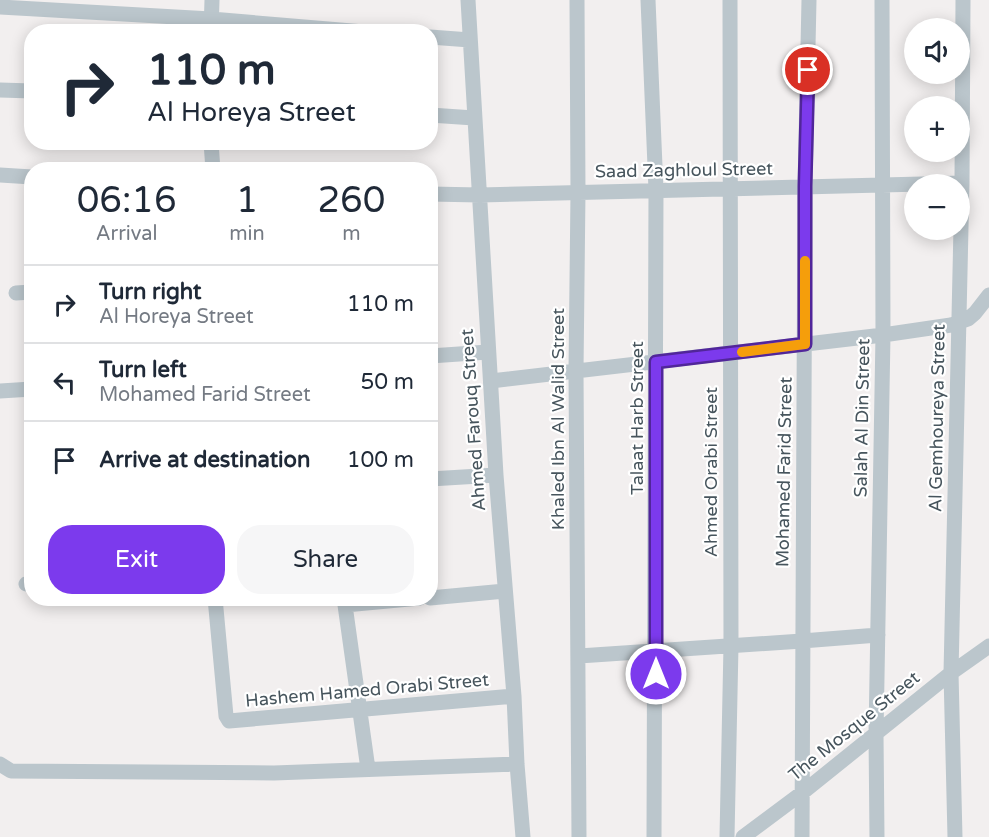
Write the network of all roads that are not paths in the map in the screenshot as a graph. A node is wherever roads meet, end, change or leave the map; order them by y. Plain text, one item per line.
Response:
1 (212, 0) edge
2 (468, 0) edge
3 (577, 0) edge
4 (648, 0) edge
5 (730, 0) edge
6 (809, 0) edge
7 (882, 0) edge
8 (963, 0) edge
9 (0, 7) edge
10 (199, 24) edge
11 (211, 24) edge
12 (438, 38) edge
13 (470, 40) junction
14 (0, 90) edge
15 (24, 92) edge
16 (438, 116) edge
17 (474, 118) junction
18 (962, 174) edge
19 (0, 175) edge
20 (24, 176) edge
21 (904, 184) edge
22 (883, 185) junction
23 (805, 186) junction
24 (730, 188) junction
25 (656, 190) junction
26 (578, 192) junction
27 (438, 194) edge
28 (480, 195) junction
29 (961, 240) edge
30 (989, 295) edge
31 (959, 323) junction
32 (883, 335) junction
33 (805, 344) junction
34 (488, 352) junction
35 (731, 353) junction
36 (438, 355) edge
37 (656, 362) junction
38 (576, 371) junction
39 (490, 381) junction
40 (24, 390) edge
41 (0, 391) edge
42 (496, 475) junction
43 (438, 479) edge
44 (505, 591) junction
45 (438, 597) edge
46 (216, 606) edge
47 (345, 606) edge
48 (878, 635) junction
49 (802, 642) junction
50 (731, 646) junction
51 (989, 646) edge
52 (656, 651) junction
53 (579, 656) junction
54 (951, 673) junction
55 (514, 696) junction
56 (359, 710) junction
57 (876, 734) junction
58 (0, 764) edge
59 (517, 764) junction
60 (368, 769) junction
61 (802, 793) junction
62 (523, 837) edge
63 (579, 837) edge
64 (654, 837) edge
65 (727, 837) edge
66 (743, 837) edge
67 (802, 837) edge
68 (877, 837) edge
69 (955, 837) edge

1 - 11 street
2 - 13 street, Ahmed Farouq Street
3 - 26 street, Khaled Ibn Al Walid Street
4 - 25 street, Talaat Harb Street
5 - 24 street, Ahmed Orabi Street
6 - 23 street, Mohamed Farid Street
7 - 22 street, Salah Al Din Street
8 - 18 street, Al Gemhoureya Street
9 - 10 street
12 - 13 street
13 - 17 street, Ahmed Farouq Street
14 - 15 street
16 - 17 street
17 - 28 street, Ahmed Farouq Street
19 - 20 street
21 - 22 street, Saad Zaghloul Street
22 - 23 street, Saad Zaghloul Street
22 - 32 street, Salah Al Din Street
23 - 24 street, Saad Zaghloul Street
23 - 33 street, Mohamed Farid Street
24 - 25 street, Saad Zaghloul Street
24 - 35 street, Ahmed Orabi Street
25 - 26 street, Saad Zaghloul Street
25 - 37 street, Talaat Harb Street
26 - 28 street, Saad Zaghloul Street
26 - 38 street, Khaled Ibn Al Walid Street
27 - 28 street, Saad Zaghloul Street
28 - 34 street, Ahmed Farouq Street
29 - 31 street, Al Gemhoureya Street
30 - 31 street
31 - 32 street
31 - 54 street, Al Gemhoureya Street
32 - 33 street
32 - 48 street, Salah Al Din Street
33 - 35 street
33 - 49 street, Mohamed Farid Street
34 - 36 street
34 - 39 street, Ahmed Farouq Street
35 - 37 street
35 - 50 street, Ahmed Orabi Street
37 - 38 street
37 - 52 street, Talaat Harb Street
38 - 39 street
38 - 53 street, Khaled Ibn Al Walid Street
39 - 42 street, Ahmed Farouq Street
40 - 41 street
42 - 43 street
42 - 44 street, Ahmed Farouq Street
44 - 45 street
44 - 55 street, Ahmed Farouq Street
46 - 56 street, Hashem Hamed Orabi Street
47 - 56 street
48 - 49 street
48 - 57 street, Salah Al Din Street
49 - 50 street
49 - 61 street, Mohamed Farid Street
50 - 52 street
50 - 65 street, Ahmed Orabi Street
51 - 54 street, The Mosque Street
52 - 53 street
52 - 64 street, Talaat Harb Street
53 - 63 street, Khaled Ibn Al Walid Street
54 - 57 street, The Mosque Street
54 - 69 street, Al Gemhoureya Street
55 - 56 street, Hashem Hamed Orabi Street
55 - 59 street, Ahmed Farouq Street
56 - 60 street
57 - 61 street, The Mosque Street
57 - 68 street, Salah Al Din Street
58 - 60 street
59 - 60 street
59 - 62 street, Ahmed Farouq Street
61 - 66 street, The Mosque Street
61 - 67 street, Mohamed Farid Street

